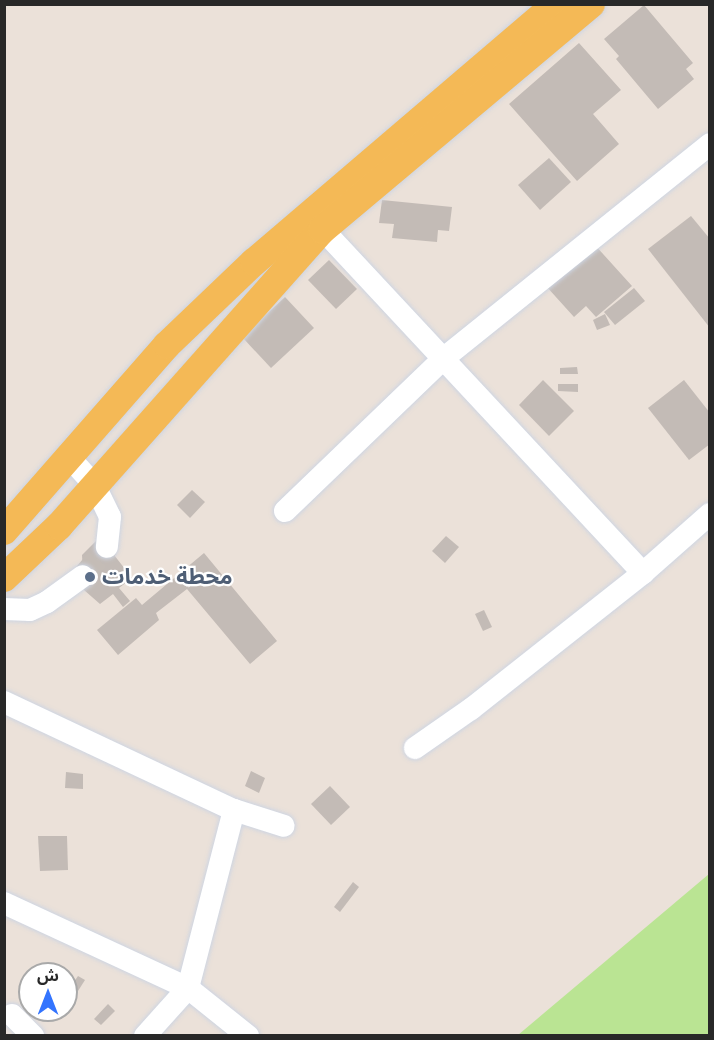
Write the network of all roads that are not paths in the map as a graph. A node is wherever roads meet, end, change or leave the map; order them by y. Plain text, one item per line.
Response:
1 (556, 4) edge
2 (591, 4) edge
3 (710, 144) edge
4 (315, 221) junction
5 (444, 358) junction
6 (69, 457) junction
7 (95, 486) junction
8 (285, 511) dead end
9 (710, 514) edge
10 (4, 531) edge
11 (107, 547) tunnel mouth
12 (644, 573) junction
13 (83, 576) tunnel mouth
14 (4, 578) edge
15 (4, 609) edge
16 (4, 702) edge
17 (415, 748) dead end
18 (234, 810) junction
19 (284, 826) dead end
20 (4, 903) edge
21 (188, 988) junction
22 (12, 1015) dead end
23 (33, 1035) edge
24 (145, 1035) edge
25 (248, 1035) edge

1 - 4 main road
2 - 4 main road
3 - 5 lane
4 - 5 lane
4 - 6 main road
4 - 7 main road
5 - 8 lane
5 - 12 lane
6 - 7 lane
6 - 10 main road
7 - 11 lane
7 - 14 main road
9 - 12 lane
12 - 17 lane
13 - 15 lane
16 - 18 lane
18 - 19 lane
18 - 21 lane
20 - 21 lane
21 - 24 lane
21 - 25 lane
22 - 23 lane

